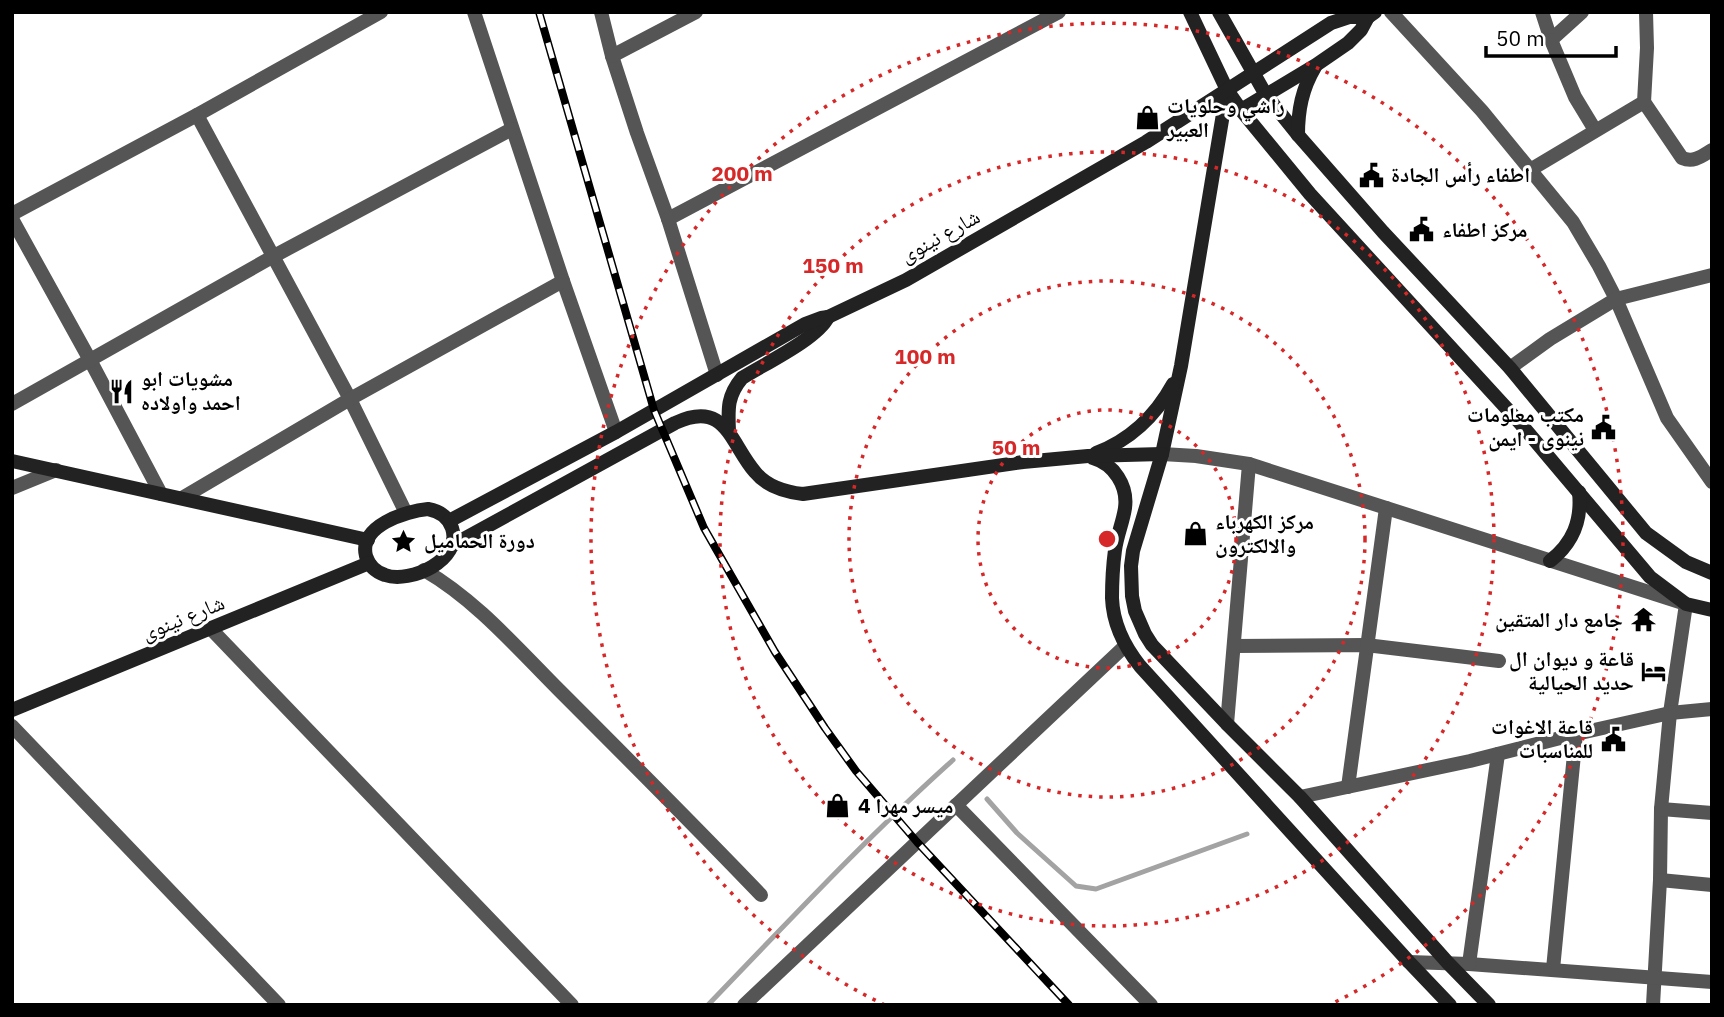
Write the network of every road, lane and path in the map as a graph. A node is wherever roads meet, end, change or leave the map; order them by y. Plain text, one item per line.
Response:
1 (381, 12) edge
2 (474, 12) edge
3 (601, 12) edge
4 (696, 12) edge
5 (1059, 12) edge
6 (1190, 12) edge
7 (1219, 12) edge
8 (1391, 12) edge
9 (1542, 12) edge
10 (1582, 12) edge
11 (1646, 12) edge
12 (1372, 14) edge
13 (1551, 40) junction
14 (612, 56) junction
15 (1316, 65) junction
16 (1253, 73) junction
17 (1227, 90) junction
18 (1266, 95) junction
19 (1644, 102) junction
20 (1241, 110) junction
21 (197, 115) junction
22 (512, 129) junction
23 (1595, 130) junction
24 (1298, 135) junction
25 (1712, 150) edge
26 (1531, 170) junction
27 (12, 214) edge
28 (12, 219) edge
29 (668, 219) junction
30 (1383, 232) junction
31 (1362, 248) junction
32 (274, 256) junction
33 (1712, 275) edge
34 (563, 281) junction
35 (1615, 299) junction
36 (828, 317) junction
37 (90, 360) junction
38 (1181, 366) junction
39 (1510, 368) junction
40 (717, 374) junction
41 (350, 399) junction
42 (12, 404) edge
43 (616, 432) junction
44 (729, 432) junction
45 (1162, 454) junction
46 (1088, 456) junction
47 (12, 461) edge
48 (1249, 464) junction
49 (56, 470) junction
50 (1712, 482) edge
51 (12, 488) edge
52 (1579, 492) junction
53 (161, 494) junction
54 (182, 498) junction
55 (1386, 508) junction
56 (406, 513) junction
57 (449, 521) junction
58 (368, 540) junction
59 (453, 545) junction
60 (1550, 561) junction
61 (369, 564) junction
62 (424, 570) junction
63 (1712, 573) edge
64 (1132, 596) junction
65 (1112, 600) junction
66 (1686, 604) junction
67 (1712, 610) edge
68 (211, 629) junction
69 (1366, 645) junction
70 (1125, 646) junction
71 (1234, 646) junction
72 (1499, 661) dead end
73 (1712, 709) edge
74 (12, 710) edge
75 (1670, 713) junction
76 (1227, 724) junction
77 (12, 726) edge
78 (1576, 734) junction
79 (1498, 754) junction
80 (1348, 787) junction
81 (1300, 797) junction
82 (956, 805) junction
83 (1661, 809) junction
84 (1712, 813) edge
85 (1660, 880) junction
86 (1712, 885) edge
87 (761, 895) dead end
88 (1409, 962) junction
89 (1448, 963) junction
90 (1469, 964) junction
91 (1553, 970) junction
92 (1654, 978) junction
93 (1712, 982) edge
94 (279, 1005) edge
95 (572, 1005) edge
96 (744, 1005) edge
97 (1151, 1005) edge
98 (1450, 1005) edge
99 (1489, 1005) edge
100 (1653, 1005) edge

1 - 21 street
2 - 22 street
3 - 14 street
4 - 14 street
5 - 29 street
6 - 17 main road
7 - 16 main road
8 - 26 street
9 - 13 street
10 - 13 street
11 - 19 street
12 - 15 main road, شارع نينوى
12 - 16 main road, شارع نينوى
13 - 23 street
14 - 29 street
15 - 18 main road, شارع نينوى
15 - 24 main road
16 - 17 main road, شارع نينوى
16 - 18 main road
17 - 20 main road
17 - 36 main road, شارع نينوى
17 - 38 main road
18 - 20 main road, شارع نينوى
18 - 24 main road
19 - 23 street
19 - 25 street
20 - 31 main road
21 - 27 street
21 - 32 street
22 - 32 street
22 - 34 street
23 - 26 street
24 - 30 main road
26 - 35 street
28 - 37 street
29 - 40 street
30 - 31 main road
30 - 39 main road
31 - 52 main road
32 - 37 street
32 - 41 street
33 - 35 street
34 - 41 street
34 - 43 street
35 - 39 street
35 - 50 street
36 - 40 main road, شارع نينوى
36 - 44 main road
37 - 42 street
37 - 53 street
38 - 45 main road
38 - 46 main road
39 - 63 main road
40 - 43 main road, شارع نينوى
41 - 54 street
41 - 56 street
43 - 57 main road, شارع نينوى
44 - 46 main road
44 - 59 main road
45 - 46 main road
45 - 48 street
45 - 64 main road
46 - 65 main road
47 - 49 main road
48 - 55 street
48 - 71 street
49 - 51 street
49 - 53 main road
52 - 60 main road
52 - 66 main road
53 - 54 main road
54 - 58 main road
55 - 60 street
55 - 69 street
56 - 57 main road
56 - 58 main road
57 - 59 main road
58 - 61 main road
59 - 62 main road
60 - 66 street
61 - 62 main road
61 - 68 main road, شارع نينوى
62 - 87 street
64 - 65 main road
64 - 76 main road
65 - 70 main road
66 - 67 main road
66 - 75 street
68 - 74 main road, شارع نينوى
68 - 95 street
69 - 71 street
69 - 72 street
69 - 80 street
70 - 82 street
70 - 88 main road
71 - 76 street
73 - 75 street
75 - 78 street
75 - 83 street
76 - 81 main road
77 - 94 street
78 - 79 street
78 - 91 street
79 - 80 street
79 - 90 street
80 - 81 street
81 - 89 main road
82 - 96 street
82 - 97 street
83 - 84 street
83 - 85 street
85 - 86 street
85 - 92 street
88 - 89 street
88 - 98 main road
89 - 90 street
89 - 99 main road
90 - 91 street
91 - 92 street
92 - 93 street
92 - 100 street

